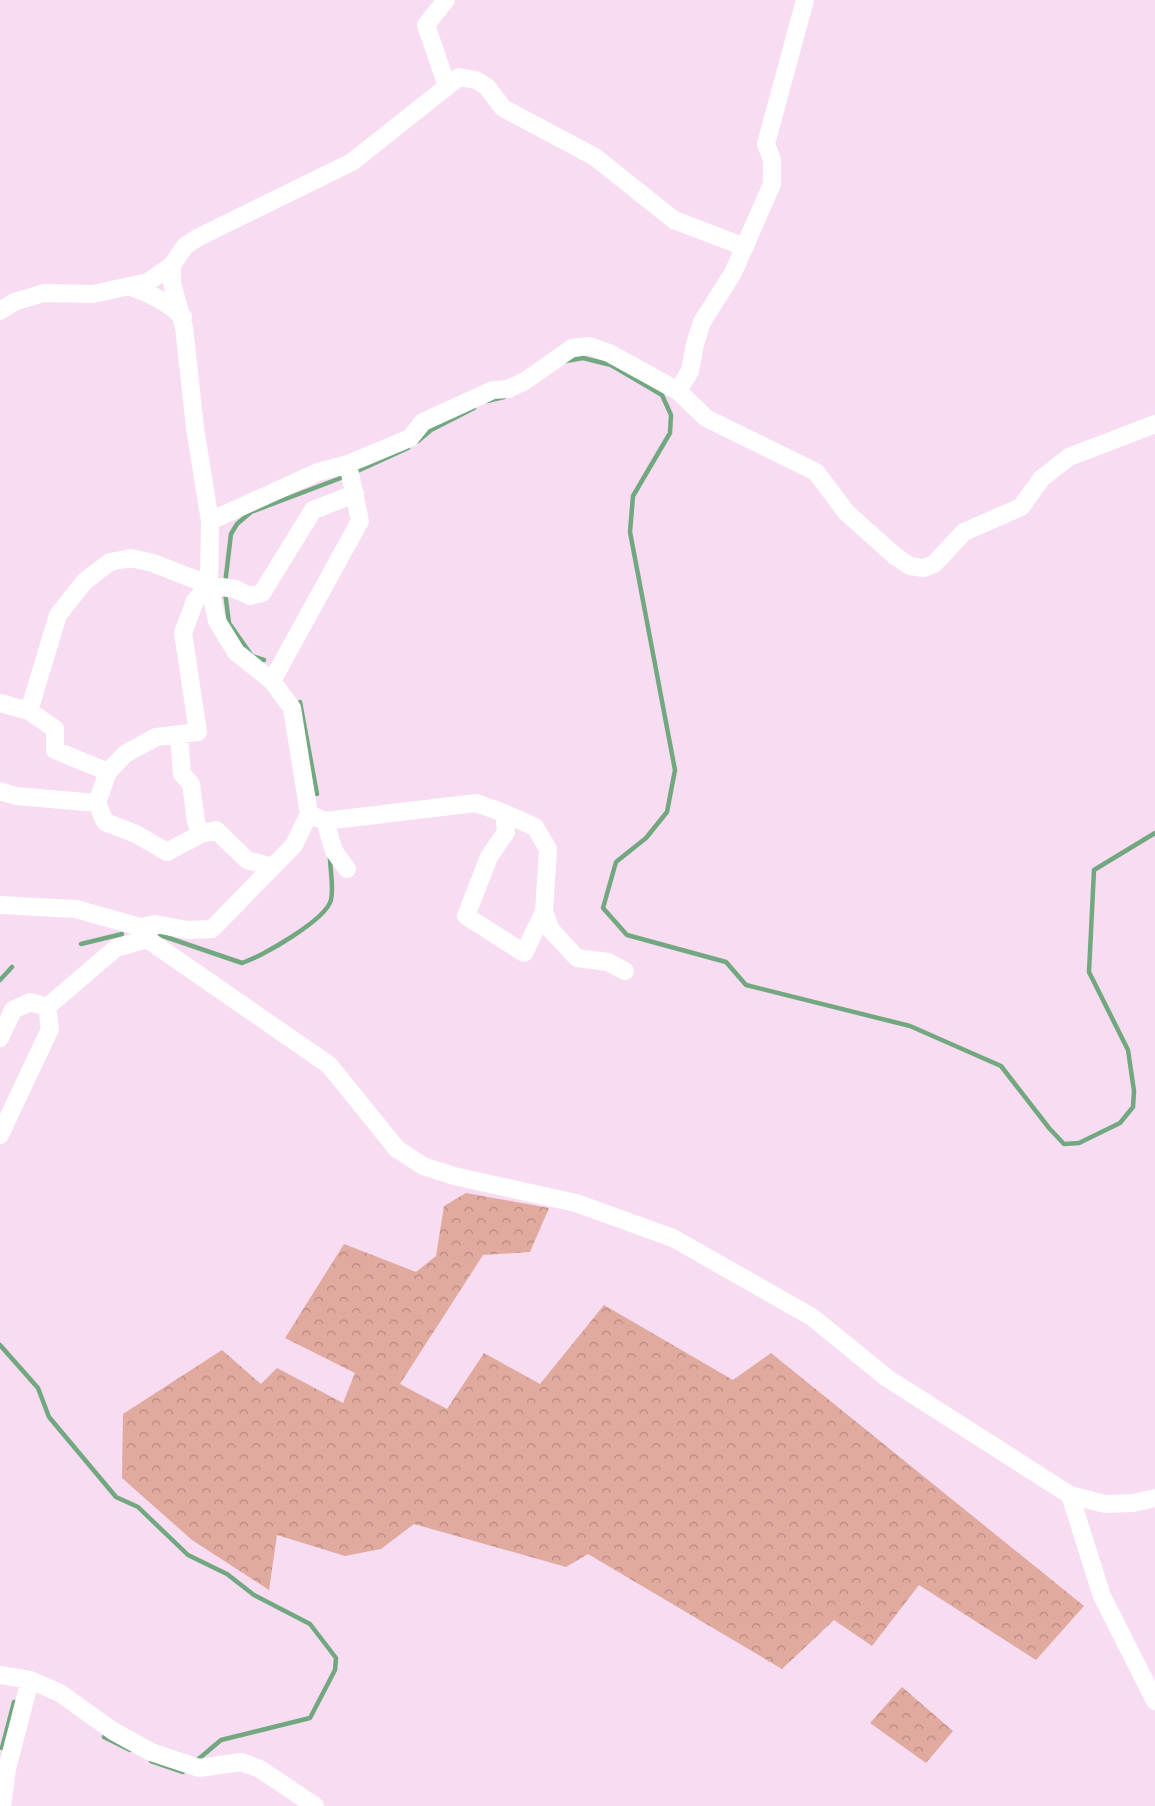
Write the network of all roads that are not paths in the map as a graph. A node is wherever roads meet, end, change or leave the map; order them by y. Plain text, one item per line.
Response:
1 (805, 0) edge
2 (437, 3) edge
3 (447, 86) junction
4 (745, 246) junction
5 (172, 265) junction
6 (131, 287) junction
7 (0, 311) edge
8 (183, 317) junction
9 (678, 391) junction
10 (1155, 424) edge
11 (351, 477) junction
12 (210, 521) junction
13 (220, 587) junction
14 (272, 681) junction
15 (0, 703) edge
16 (29, 711) junction
17 (179, 734) junction
18 (108, 772) junction
19 (0, 791) edge
20 (97, 802) junction
21 (504, 812) junction
22 (309, 814) junction
23 (325, 821) junction
24 (201, 834) junction
25 (272, 867) junction
26 (347, 869) dead end
27 (0, 905) edge
28 (544, 912) junction
29 (143, 933) junction
30 (625, 971) dead end
31 (47, 1007) junction
32 (0, 1038) edge
33 (0, 1135) edge
34 (1070, 1495) junction
35 (1155, 1498) edge
36 (0, 1675) edge
37 (30, 1680) junction
38 (1155, 1702) edge
39 (2, 1806) edge
40 (315, 1806) edge

1 - 4 street
2 - 3 street
3 - 4 street
3 - 5 street
4 - 9 street
5 - 6 street
5 - 8 street
6 - 7 street
6 - 8 street
8 - 12 street
9 - 10 street
9 - 11 street
11 - 12 street
11 - 13 street
11 - 14 street
12 - 13 street
13 - 14 street
13 - 16 street
13 - 17 street
14 - 22 street
15 - 16 street
16 - 18 street
17 - 18 street
17 - 24 street
18 - 20 street
19 - 20 street
20 - 24 street
21 - 23 street
21 - 28 street
21 - 28 street
22 - 23 street
22 - 25 street
23 - 26 street
24 - 25 street
25 - 29 street
27 - 29 street
28 - 30 street
29 - 31 street
29 - 34 street
31 - 32 street
31 - 33 street
34 - 35 street
34 - 38 street
36 - 37 street
37 - 39 street
37 - 40 street

